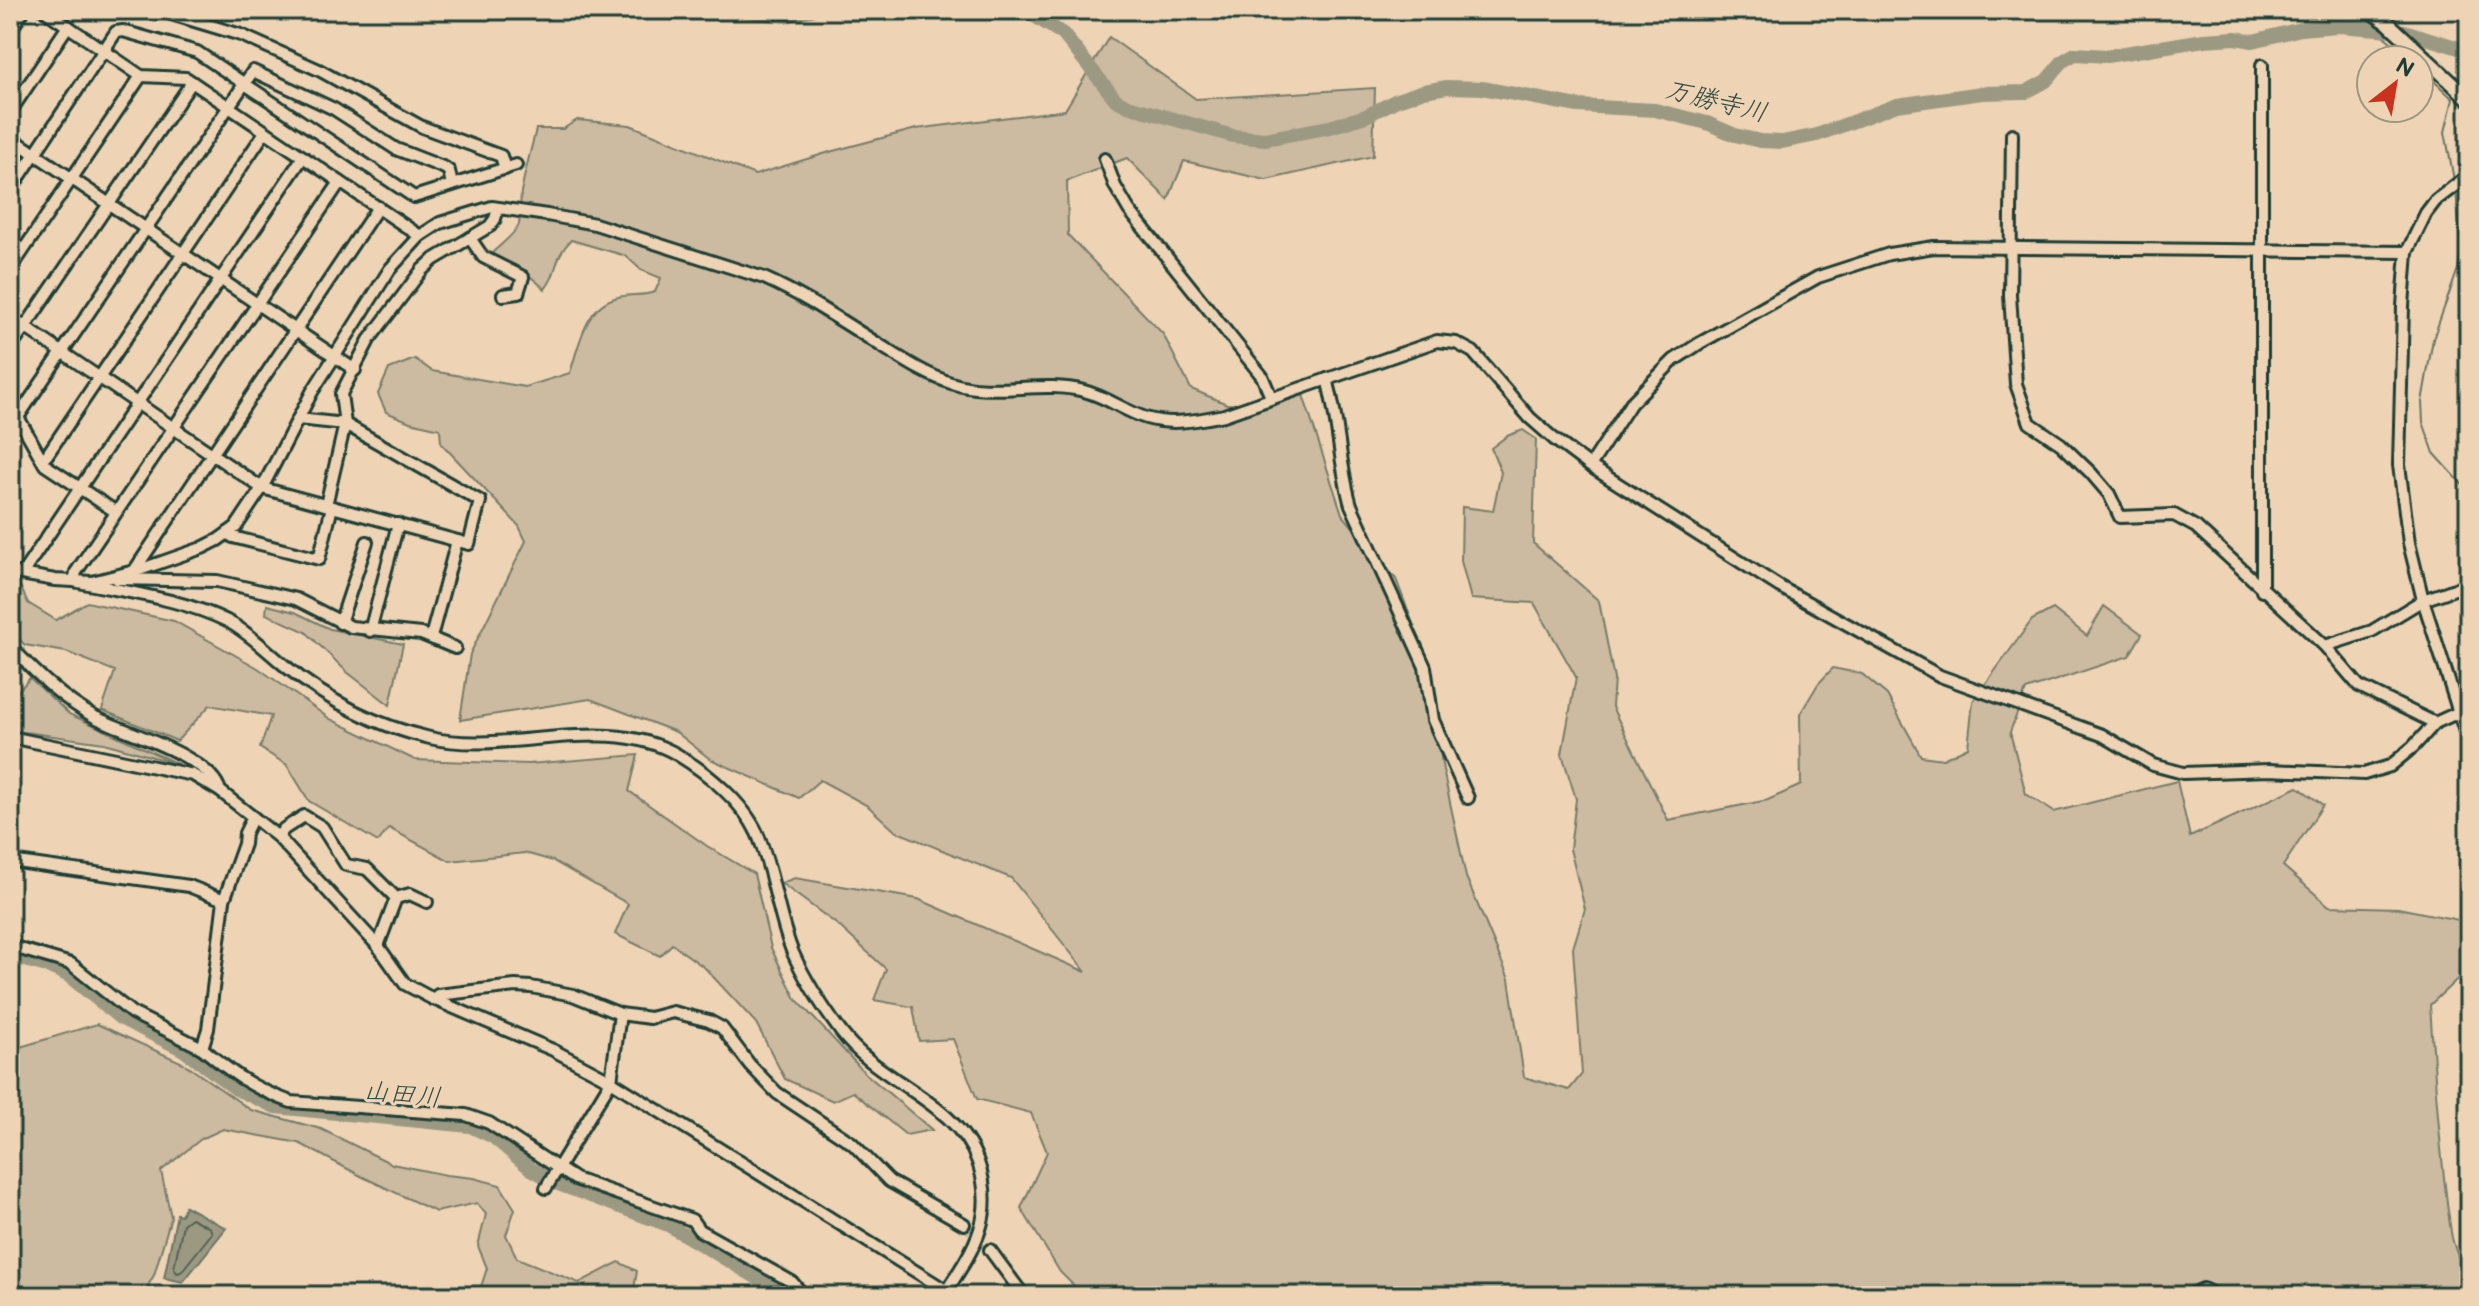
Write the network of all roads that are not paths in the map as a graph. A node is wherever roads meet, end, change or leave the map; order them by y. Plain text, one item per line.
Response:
1 (24, 10) edge
2 (44, 10) edge
3 (69, 10) edge
4 (158, 10) edge
5 (2369, 10) edge
6 (56, 18) junction
7 (68, 26) junction
8 (10, 31) edge
9 (105, 51) junction
10 (2262, 65) dead end
11 (141, 76) junction
12 (192, 82) junction
13 (244, 83) junction
14 (2469, 99) edge
15 (228, 107) junction
16 (10, 112) edge
17 (265, 132) junction
18 (2012, 134) dead end
19 (10, 137) edge
20 (35, 154) junction
21 (303, 157) junction
22 (1105, 159) dead end
23 (2469, 175) edge
24 (71, 179) junction
25 (340, 182) junction
26 (452, 185) junction
27 (10, 191) edge
28 (108, 204) junction
29 (378, 207) junction
30 (498, 208) junction
31 (146, 229) junction
32 (420, 236) junction
33 (470, 238) junction
34 (2011, 248) junction
35 (2263, 249) junction
36 (2407, 252) junction
37 (183, 254) junction
38 (10, 270) edge
39 (220, 279) junction
40 (503, 295) dead end
41 (257, 304) junction
42 (10, 317) edge
43 (25, 327) junction
44 (294, 329) junction
45 (10, 349) edge
46 (62, 353) junction
47 (335, 357) junction
48 (355, 370) junction
49 (99, 378) junction
50 (1327, 379) junction
51 (1271, 397) junction
52 (10, 403) edge
53 (137, 403) junction
54 (18, 417) junction
55 (298, 419) junction
56 (345, 424) junction
57 (173, 428) junction
58 (211, 453) junction
59 (42, 459) junction
60 (1590, 466) junction
61 (78, 488) junction
62 (262, 488) junction
63 (329, 506) junction
64 (116, 512) junction
65 (398, 524) junction
66 (228, 533) junction
67 (457, 541) junction
68 (367, 542) dead end
69 (134, 571) junction
70 (10, 572) edge
71 (22, 574) junction
72 (107, 579) junction
73 (74, 581) junction
74 (2469, 584) edge
75 (2262, 591) junction
76 (2423, 600) junction
77 (340, 623) junction
78 (370, 631) junction
79 (431, 637) junction
80 (10, 646) edge
81 (2325, 646) junction
82 (455, 648) dead end
83 (2464, 713) edge
84 (2435, 723) junction
85 (10, 737) edge
86 (2469, 744) edge
87 (220, 791) junction
88 (1468, 798) dead end
89 (253, 817) junction
90 (278, 837) junction
91 (10, 861) edge
92 (396, 898) junction
93 (224, 900) junction
94 (427, 902) dead end
95 (10, 946) edge
96 (378, 946) junction
97 (433, 999) junction
98 (620, 1014) junction
99 (202, 1048) junction
100 (611, 1081) junction
101 (556, 1168) junction
102 (546, 1188) dead end
103 (964, 1224) tunnel mouth
104 (990, 1250) tunnel mouth
105 (948, 1294) edge
106 (804, 1296) edge
107 (1024, 1296) edge
108 (2187, 1296) edge
109 (2217, 1296) edge

1 - 8 street
2 - 6 street
3 - 6 street
4 - 26 street
5 - 14 main road
6 - 7 street
7 - 9 street
7 - 16 street
9 - 11 street
9 - 13 street
9 - 20 street
10 - 35 street
11 - 12 street
11 - 24 street
12 - 15 street
12 - 28 street
13 - 15 street
13 - 26 street
13 - 26 street
15 - 17 street
15 - 31 street
17 - 21 street
17 - 37 street
18 - 34 street
19 - 20 street
20 - 24 street
20 - 27 street
21 - 25 street
21 - 39 street
22 - 51 street
23 - 36 street
24 - 28 street
24 - 38 street
25 - 29 street
25 - 41 street
28 - 31 street
28 - 43 street
29 - 32 street
29 - 44 street
30 - 32 street
30 - 33 street
30 - 51 street
31 - 37 street
31 - 46 street
32 - 47 street
33 - 40 street
33 - 48 street
34 - 35 street
34 - 60 street
34 - 75 street
35 - 36 street
35 - 75 street
36 - 76 street
37 - 39 street
37 - 49 street
39 - 41 street
39 - 53 street
41 - 44 street
41 - 57 street
42 - 43 street
43 - 45 street
43 - 46 street
44 - 47 street
44 - 58 street
46 - 49 street
46 - 54 street
47 - 48 street
47 - 55 street
48 - 56 street
49 - 53 street
49 - 59 street
50 - 51 street
50 - 60 street
50 - 88 street
52 - 54 street
53 - 57 street
53 - 61 street
54 - 59 street
55 - 56 street
55 - 62 street
56 - 63 street
56 - 67 street
57 - 58 street
57 - 64 street
58 - 62 street
58 - 69 street
59 - 61 street
60 - 84 street
61 - 64 street
61 - 71 street
62 - 63 street
62 - 66 street
63 - 65 street
63 - 66 street
64 - 73 street
65 - 67 street
65 - 78 street
66 - 69 street
67 - 79 street
68 - 77 street
69 - 72 street
70 - 71 street
71 - 73 street
72 - 73 street
72 - 77 street
73 - 105 street
74 - 76 street
75 - 81 street
76 - 81 street
76 - 83 street
77 - 78 street
78 - 79 street
79 - 82 street
80 - 87 street
81 - 84 street
83 - 84 street
83 - 86 street
85 - 87 street
87 - 89 street
89 - 90 street
89 - 93 street
90 - 92 street
90 - 96 street
91 - 93 street
92 - 94 street
92 - 96 street
93 - 99 street
95 - 99 street
96 - 97 street
97 - 98 street
97 - 100 street
98 - 100 street
98 - 103 street
99 - 101 street
100 - 101 street
100 - 105 street
101 - 102 street
101 - 106 street
104 - 107 street
108 - 109 street

